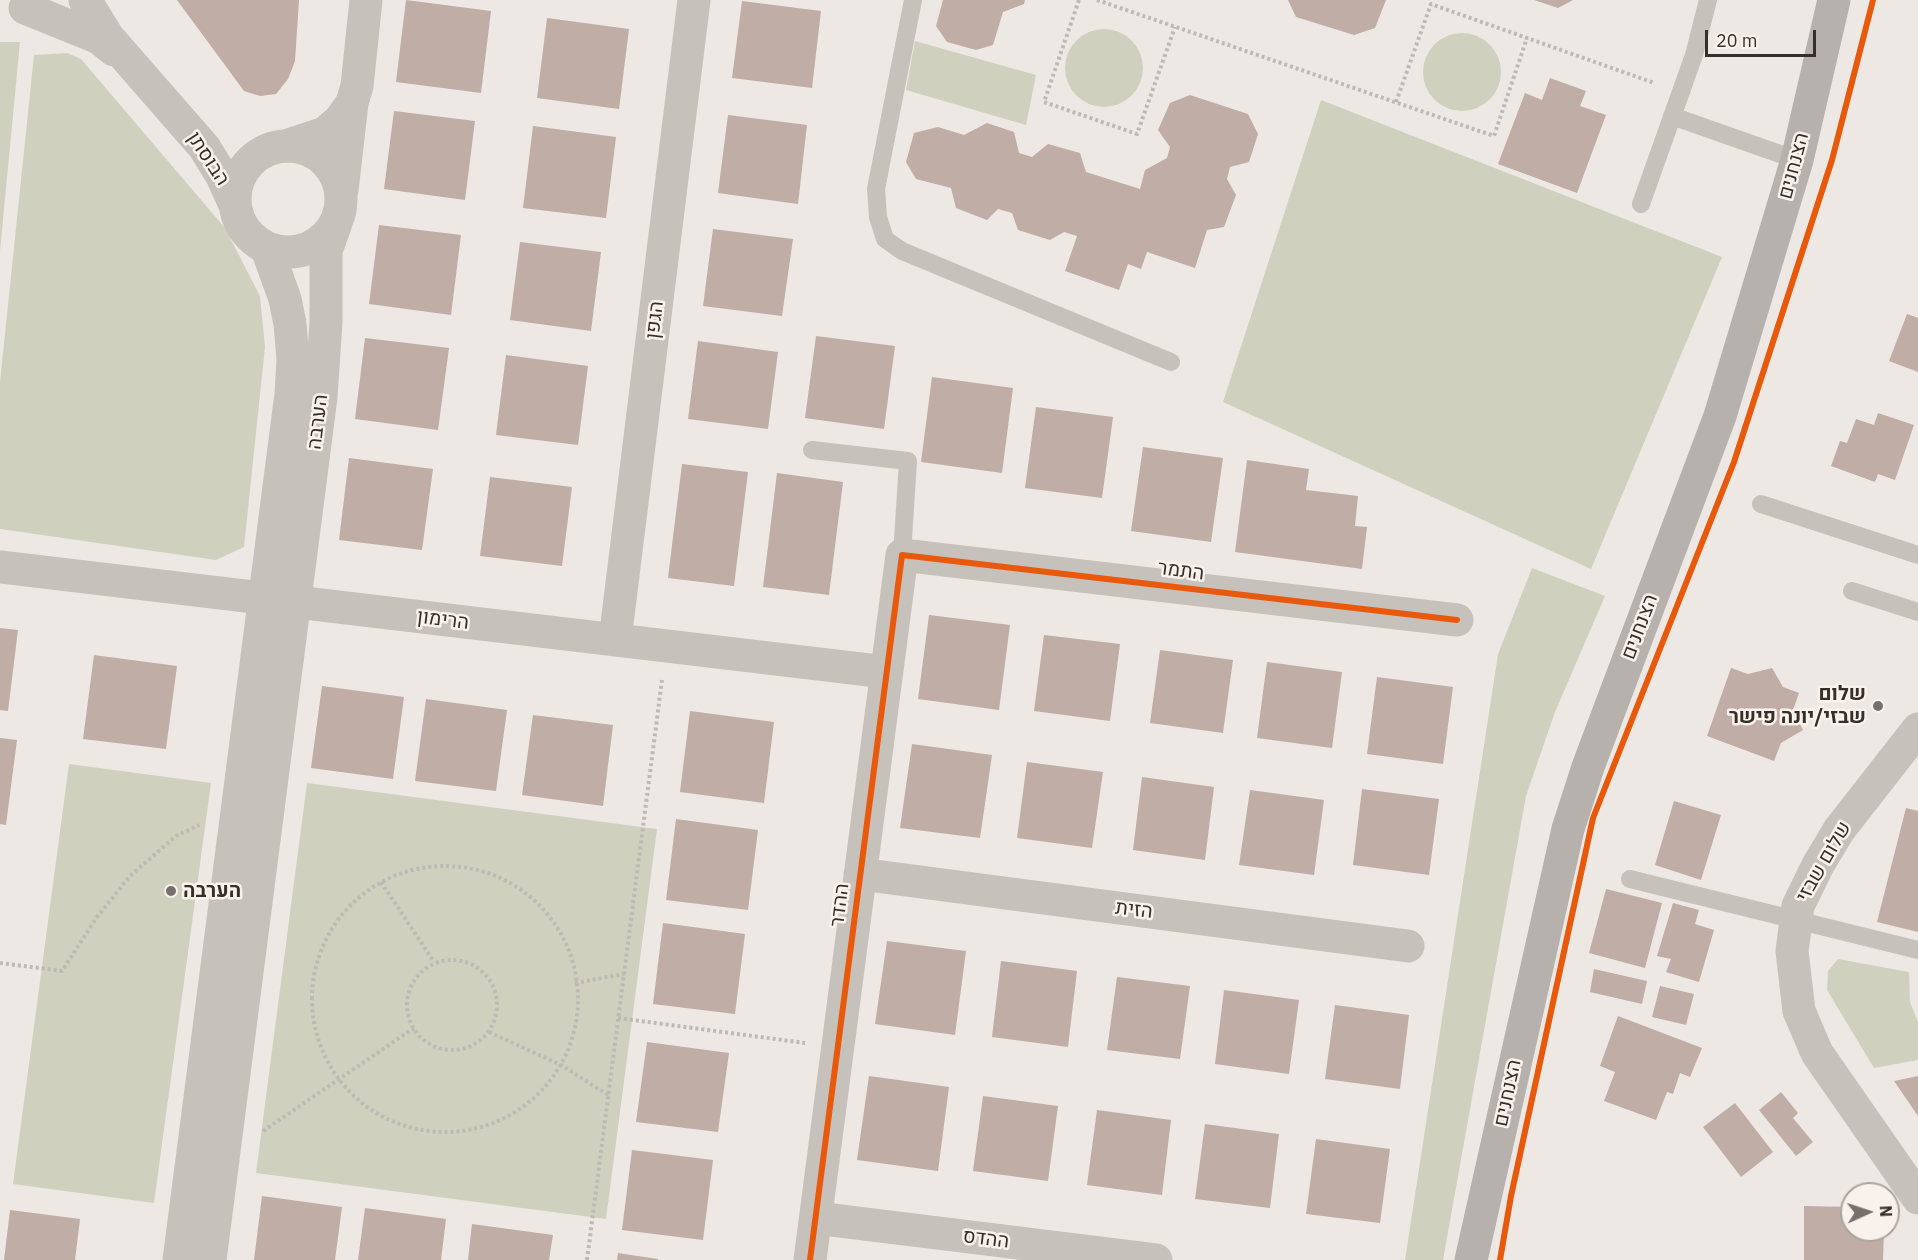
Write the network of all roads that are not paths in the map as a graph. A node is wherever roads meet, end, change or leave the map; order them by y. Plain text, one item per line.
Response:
1 (85, 0) edge
2 (366, 0) edge
3 (694, 0) edge
4 (913, 0) edge
5 (1708, 0) edge
6 (1834, 0) edge
7 (23, 5) edge
8 (130, 62) junction
9 (352, 103) junction
10 (177, 114) junction
11 (1672, 116) junction
12 (277, 148) junction
13 (1797, 160) junction
14 (342, 190) junction
15 (1641, 204) dead end
16 (235, 206) junction
17 (335, 226) junction
18 (267, 249) junction
19 (1171, 362) dead end
20 (812, 450) dead end
21 (1761, 504) dead end
22 (902, 555) junction
23 (1918, 555) edge
24 (0, 567) edge
25 (1852, 591) dead end
26 (280, 601) junction
27 (1918, 612) edge
28 (1456, 620) dead end
29 (615, 640) junction
30 (886, 672) junction
31 (1918, 729) edge
32 (860, 874) junction
33 (1630, 879) dead end
34 (1796, 919) junction
35 (1408, 946) dead end
36 (1918, 950) edge
37 (1918, 1198) edge
38 (816, 1218) junction
39 (179, 1260) edge
40 (210, 1260) edge
41 (810, 1260) edge
42 (1156, 1260) edge
43 (1471, 1260) edge

1 - 8 street, הבוסתן
2 - 9 street
3 - 29 street, הגפן
4 - 19 lane
5 - 11 lane
6 - 13 main road, הצנחנים
7 - 8 street, הבוסתן
8 - 10 street, הבוסתן
9 - 12 street
9 - 14 street
10 - 12 street, הבוסתן
10 - 16 street, הבוסתן
11 - 13 lane
11 - 15 lane
12 - 14 street
12 - 16 street
13 - 43 main road, הצנחנים
14 - 17 street
16 - 18 street
17 - 18 street
17 - 26 street, הערבה
18 - 26 street, הערבה
20 - 22 lane
21 - 23 lane
22 - 28 street, התמר
22 - 30 street, ההדר
24 - 26 street, הרימון
25 - 27 lane
26 - 29 street, הרימון
26 - 39 street, הערבה
26 - 40 street, הערבה
29 - 30 street, הרימון
30 - 32 street, ההדר
31 - 34 street, שלום שבזי
32 - 35 street, הזית
32 - 38 street, ההדר
33 - 34 lane
34 - 36 lane
34 - 37 street, שלום שבזי
38 - 41 street, ההדר
38 - 42 street, ההדס

